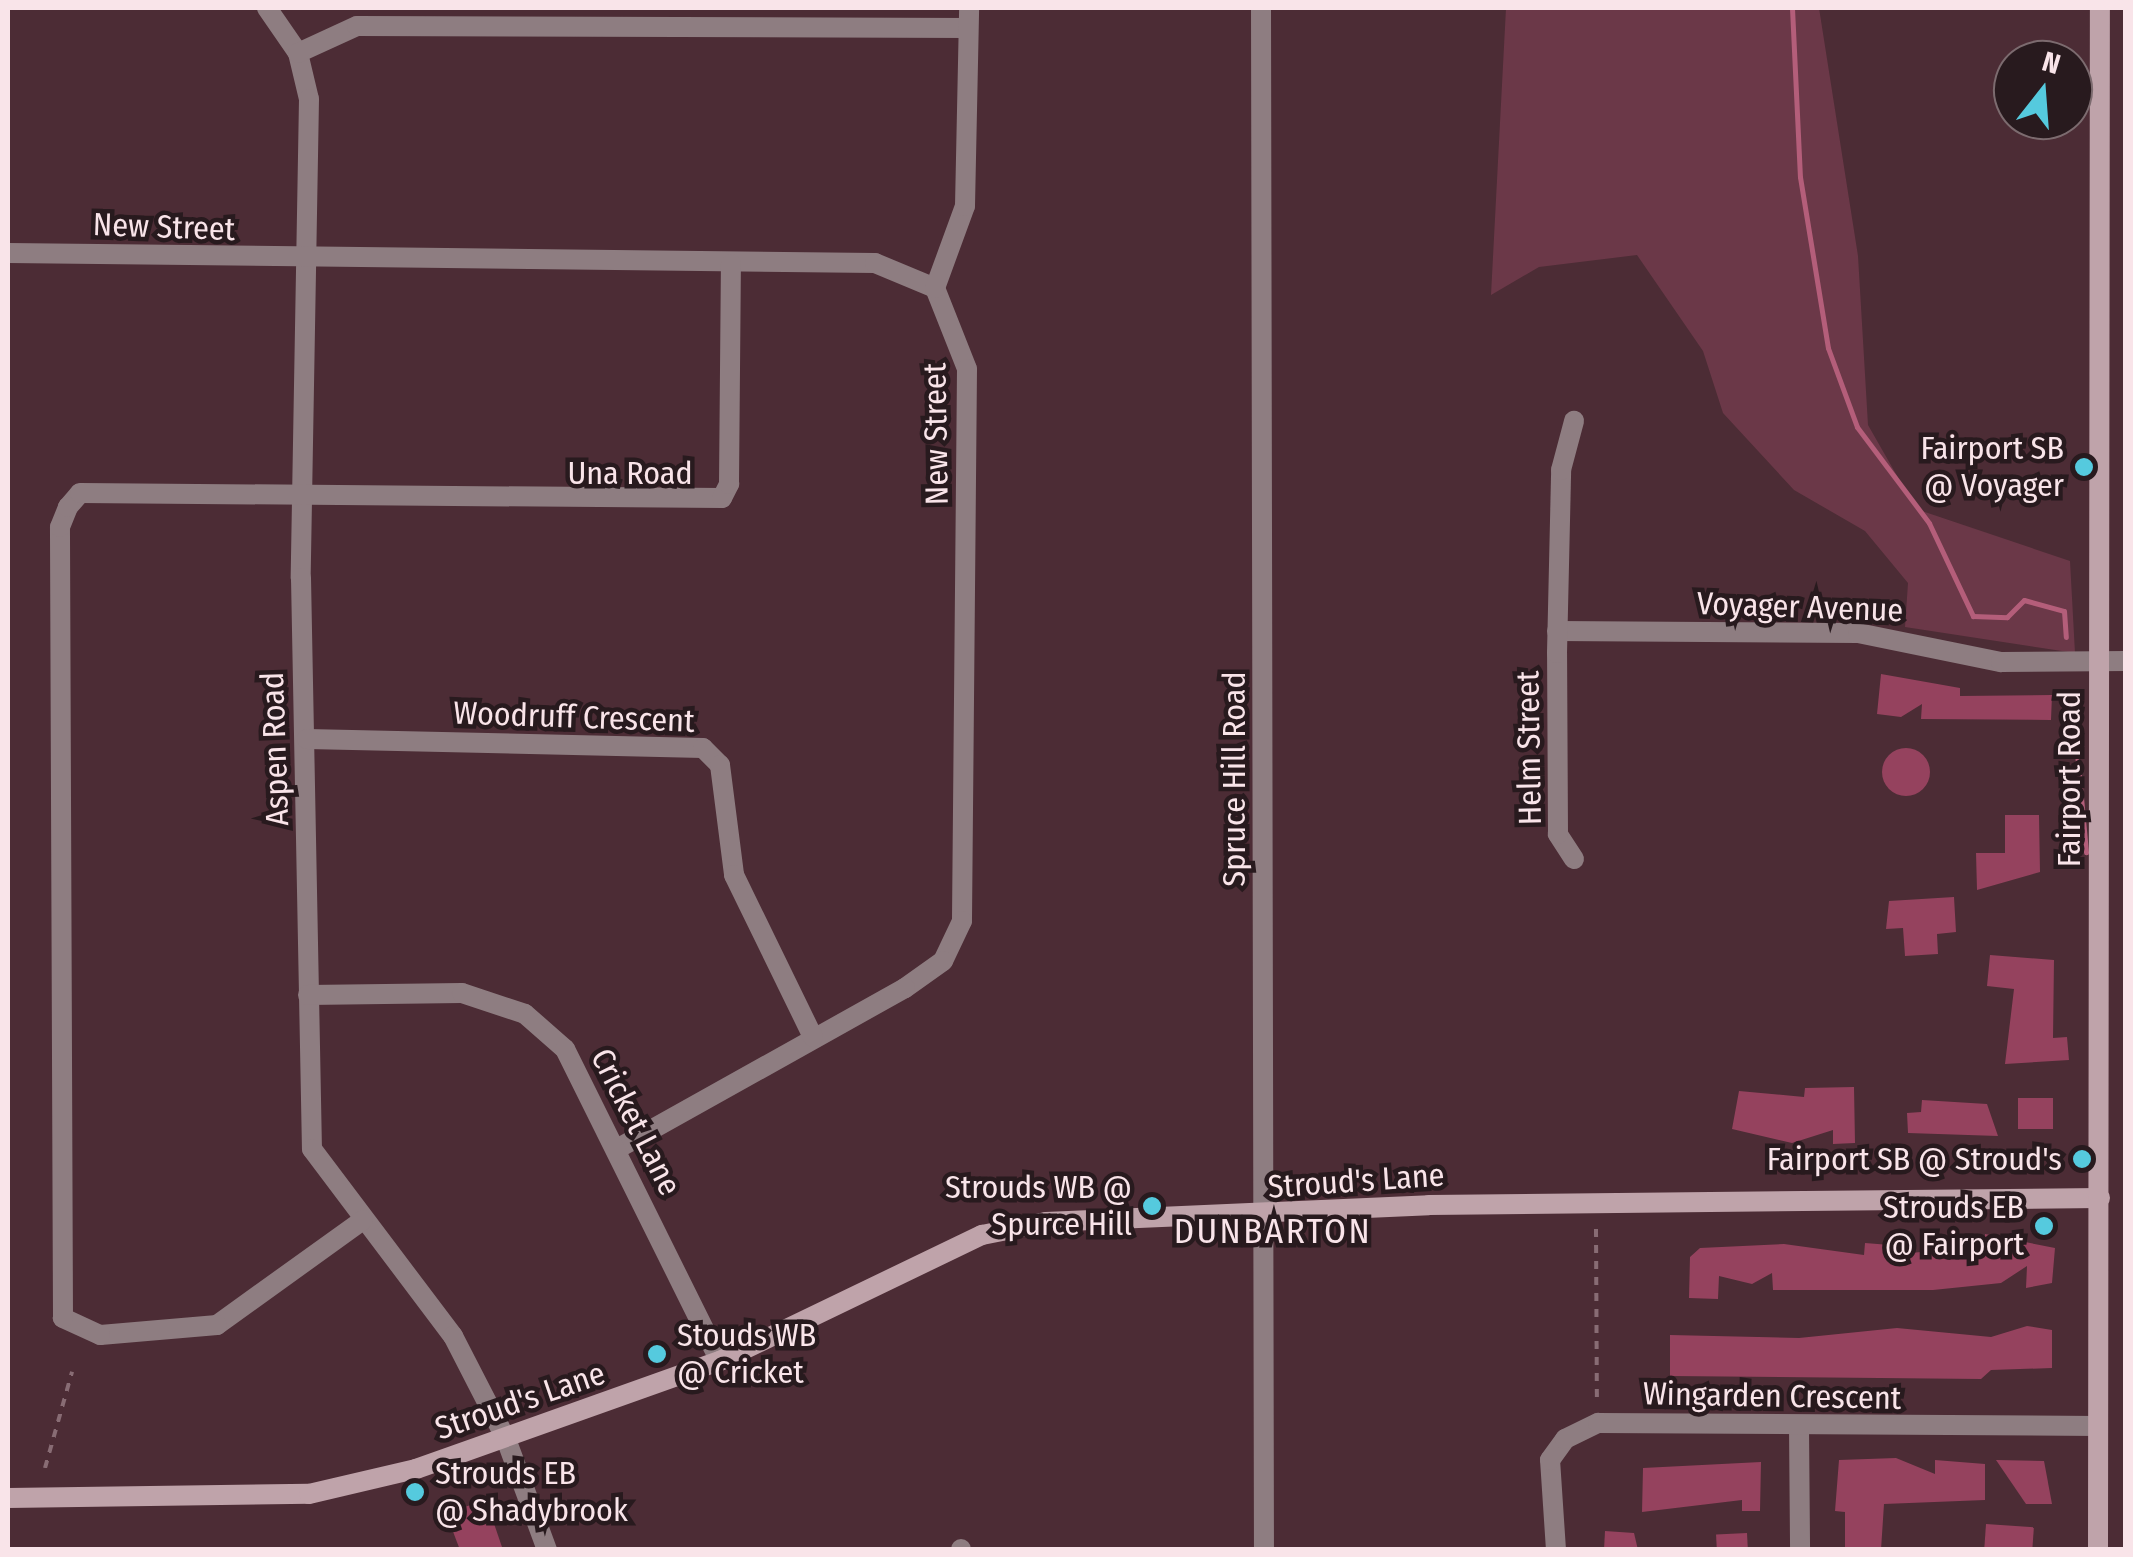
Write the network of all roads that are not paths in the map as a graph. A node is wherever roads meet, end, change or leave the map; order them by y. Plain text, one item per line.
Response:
1 (267, 8) edge
2 (1261, 8) edge
3 (2100, 8) edge
4 (968, 18) edge
5 (298, 53) junction
6 (8, 252) edge
7 (306, 260) junction
8 (731, 264) junction
9 (936, 288) junction
10 (1574, 420) dead end
11 (301, 501) junction
12 (1557, 631) junction
13 (2098, 660) junction
14 (2126, 660) edge
15 (308, 739) junction
16 (1574, 860) dead end
17 (308, 995) junction
18 (813, 1037) junction
19 (620, 1147) junction
20 (2100, 1198) junction
21 (1263, 1217) junction
22 (362, 1220) junction
23 (720, 1362) junction
24 (2098, 1426) junction
25 (1798, 1427) junction
26 (506, 1438) junction
27 (8, 1498) edge
28 (546, 1550) edge
29 (1264, 1550) edge
30 (1556, 1550) edge
31 (1800, 1550) edge
32 (2098, 1550) edge

1 - 5 street, Aspen Road
2 - 21 street, Spruce Hill Road
3 - 13 street, Fairport Road
4 - 5 street
4 - 9 street
5 - 7 street, Aspen Road
6 - 7 street, New Street
7 - 8 street, New Street
7 - 11 street, Aspen Road
8 - 9 street, New Street
8 - 11 street, Una Road
9 - 18 street, New Street
10 - 12 street, Helm Street
11 - 15 street, Aspen Road
11 - 22 street
12 - 13 street, Voyager Avenue
12 - 16 street, Helm Street
13 - 14 street, Voyager Avenue
13 - 20 street, Fairport Road
15 - 17 street, Aspen Road
15 - 18 street, Woodruff Crescent
17 - 19 street, Cricket Lane
17 - 22 street, Aspen Road
18 - 19 street, New Street
19 - 23 street, Cricket Lane
20 - 21 street, Stroud's Lane
20 - 24 street, Fairport Road
21 - 23 street, Stroud's Lane
21 - 29 street, Spruce Hill Road
22 - 26 street, Aspen Road
23 - 26 street, Stroud's Lane
24 - 25 street, Wingarden Crescent
24 - 32 street, Fairport Road
25 - 30 street, Wingarden Crescent
25 - 31 street
26 - 27 street, Stroud's Lane
26 - 28 street, Aspen Road

